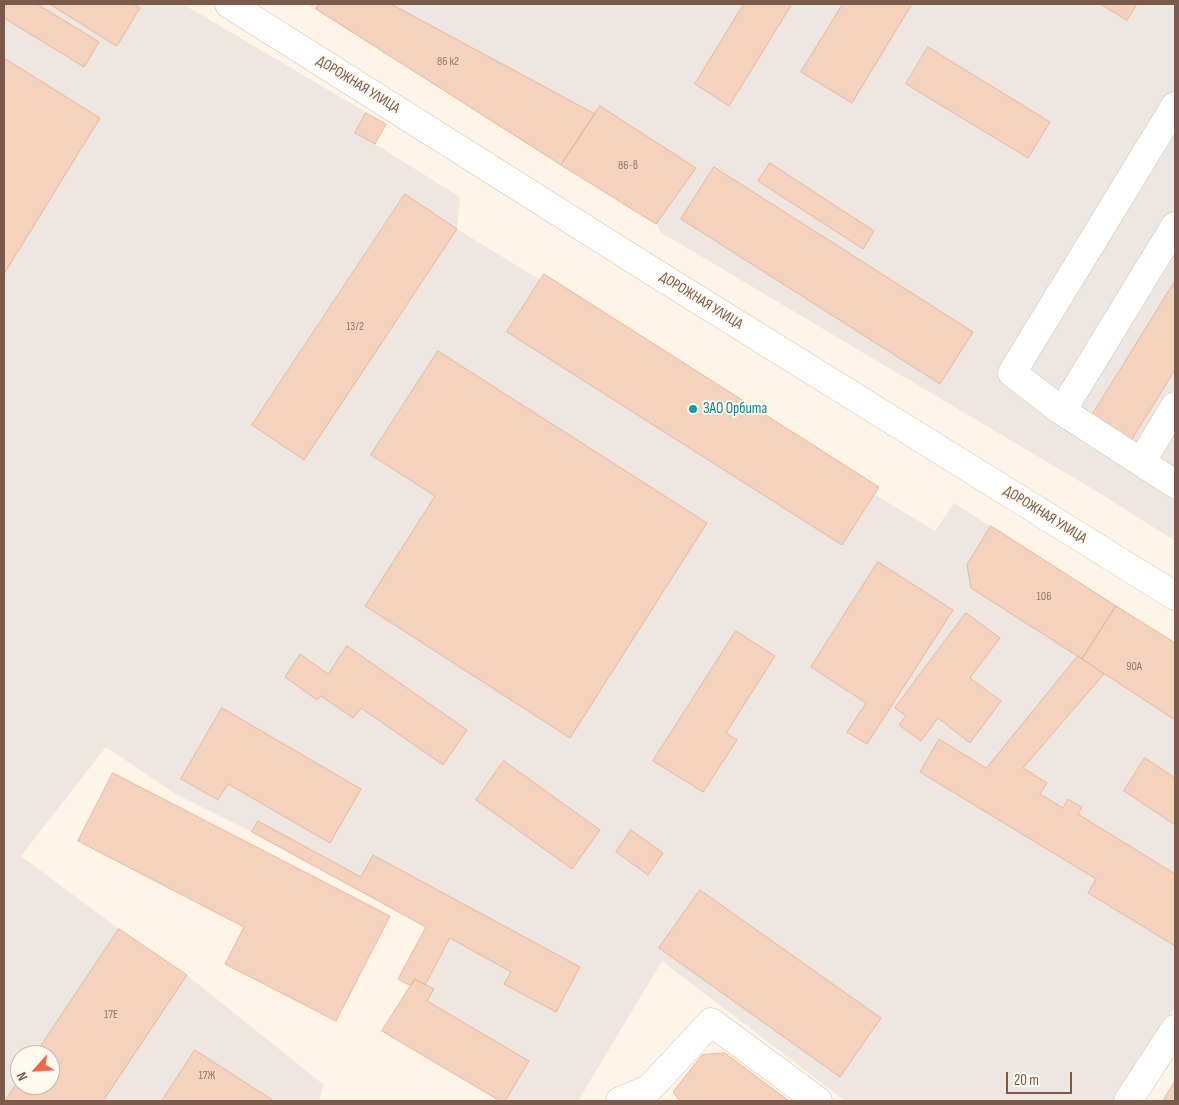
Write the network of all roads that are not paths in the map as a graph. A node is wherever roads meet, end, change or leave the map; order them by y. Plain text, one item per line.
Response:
1 (229, 4) edge
2 (1175, 106) edge
3 (1175, 226) edge
4 (1175, 406) edge
5 (1062, 411) junction
6 (1142, 461) junction
7 (1175, 484) edge
8 (1175, 596) edge
9 (1175, 1030) edge
10 (620, 1101) edge
11 (818, 1101) edge
12 (1128, 1101) edge

1 - 8 street, ДОРОЖНАЯ УЛИЦА
2 - 5 street
3 - 5 street
4 - 6 street
5 - 6 street
6 - 7 street
9 - 12 street
10 - 11 street

